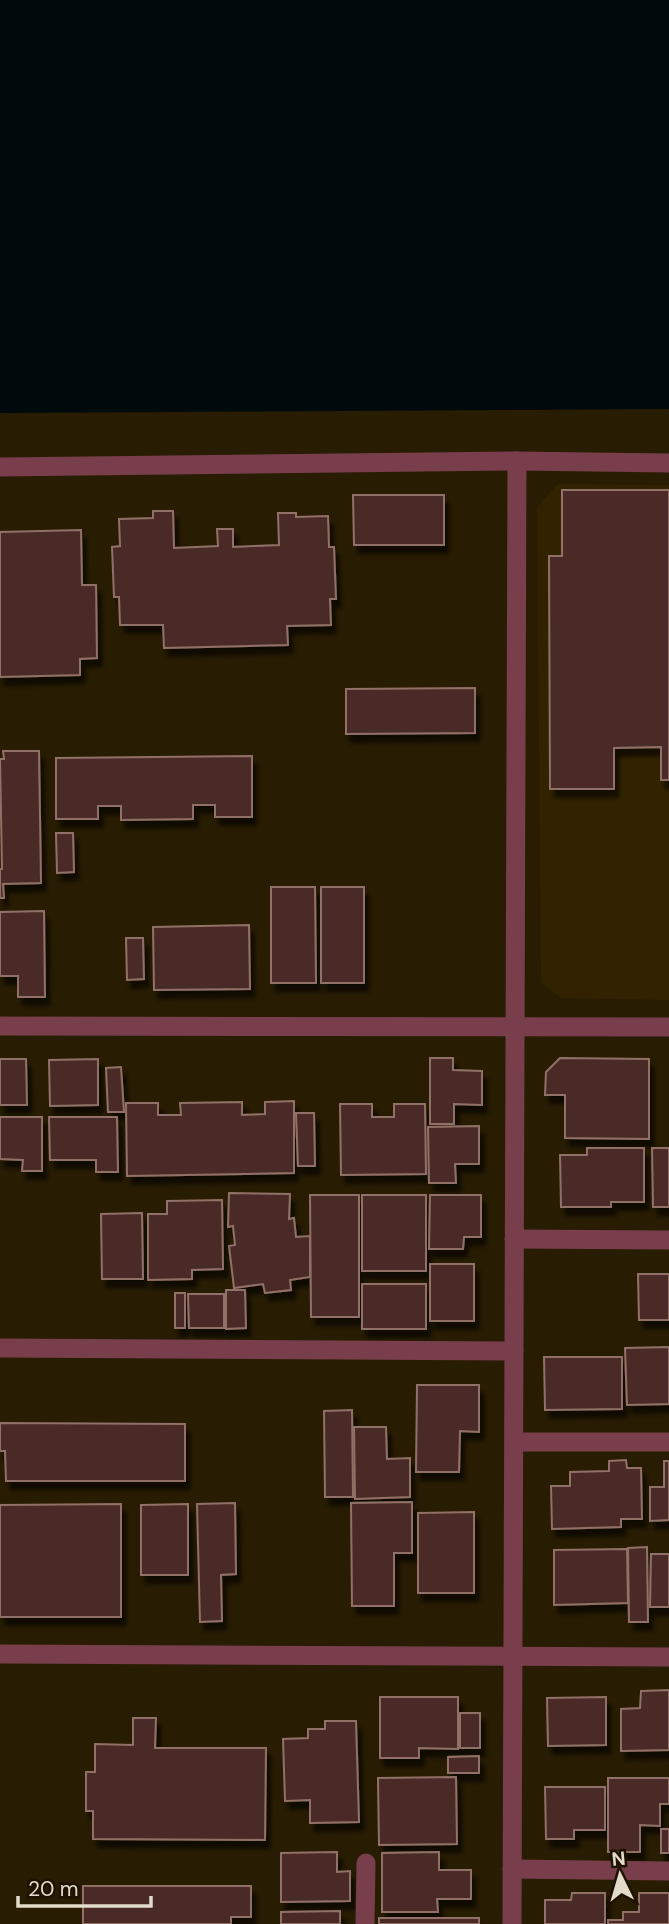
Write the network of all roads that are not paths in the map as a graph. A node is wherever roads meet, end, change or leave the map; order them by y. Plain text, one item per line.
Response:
1 (517, 461) junction
2 (669, 463) edge
3 (0, 467) edge
4 (0, 1026) edge
5 (514, 1027) junction
6 (669, 1027) edge
7 (514, 1239) junction
8 (669, 1240) edge
9 (0, 1348) edge
10 (514, 1351) junction
11 (514, 1442) junction
12 (669, 1442) edge
13 (0, 1654) edge
14 (513, 1656) junction
15 (669, 1657) edge
16 (366, 1863) dead end
17 (512, 1869) junction
18 (669, 1871) edge
19 (365, 1924) edge
20 (512, 1924) edge

1 - 2 street
1 - 3 street
1 - 5 street
4 - 5 street
5 - 6 street
5 - 7 street
7 - 8 street
7 - 10 street
9 - 10 street
10 - 11 street
11 - 12 street
11 - 14 street
13 - 14 street
14 - 15 street
14 - 17 street
16 - 19 street
17 - 18 street
17 - 20 street

